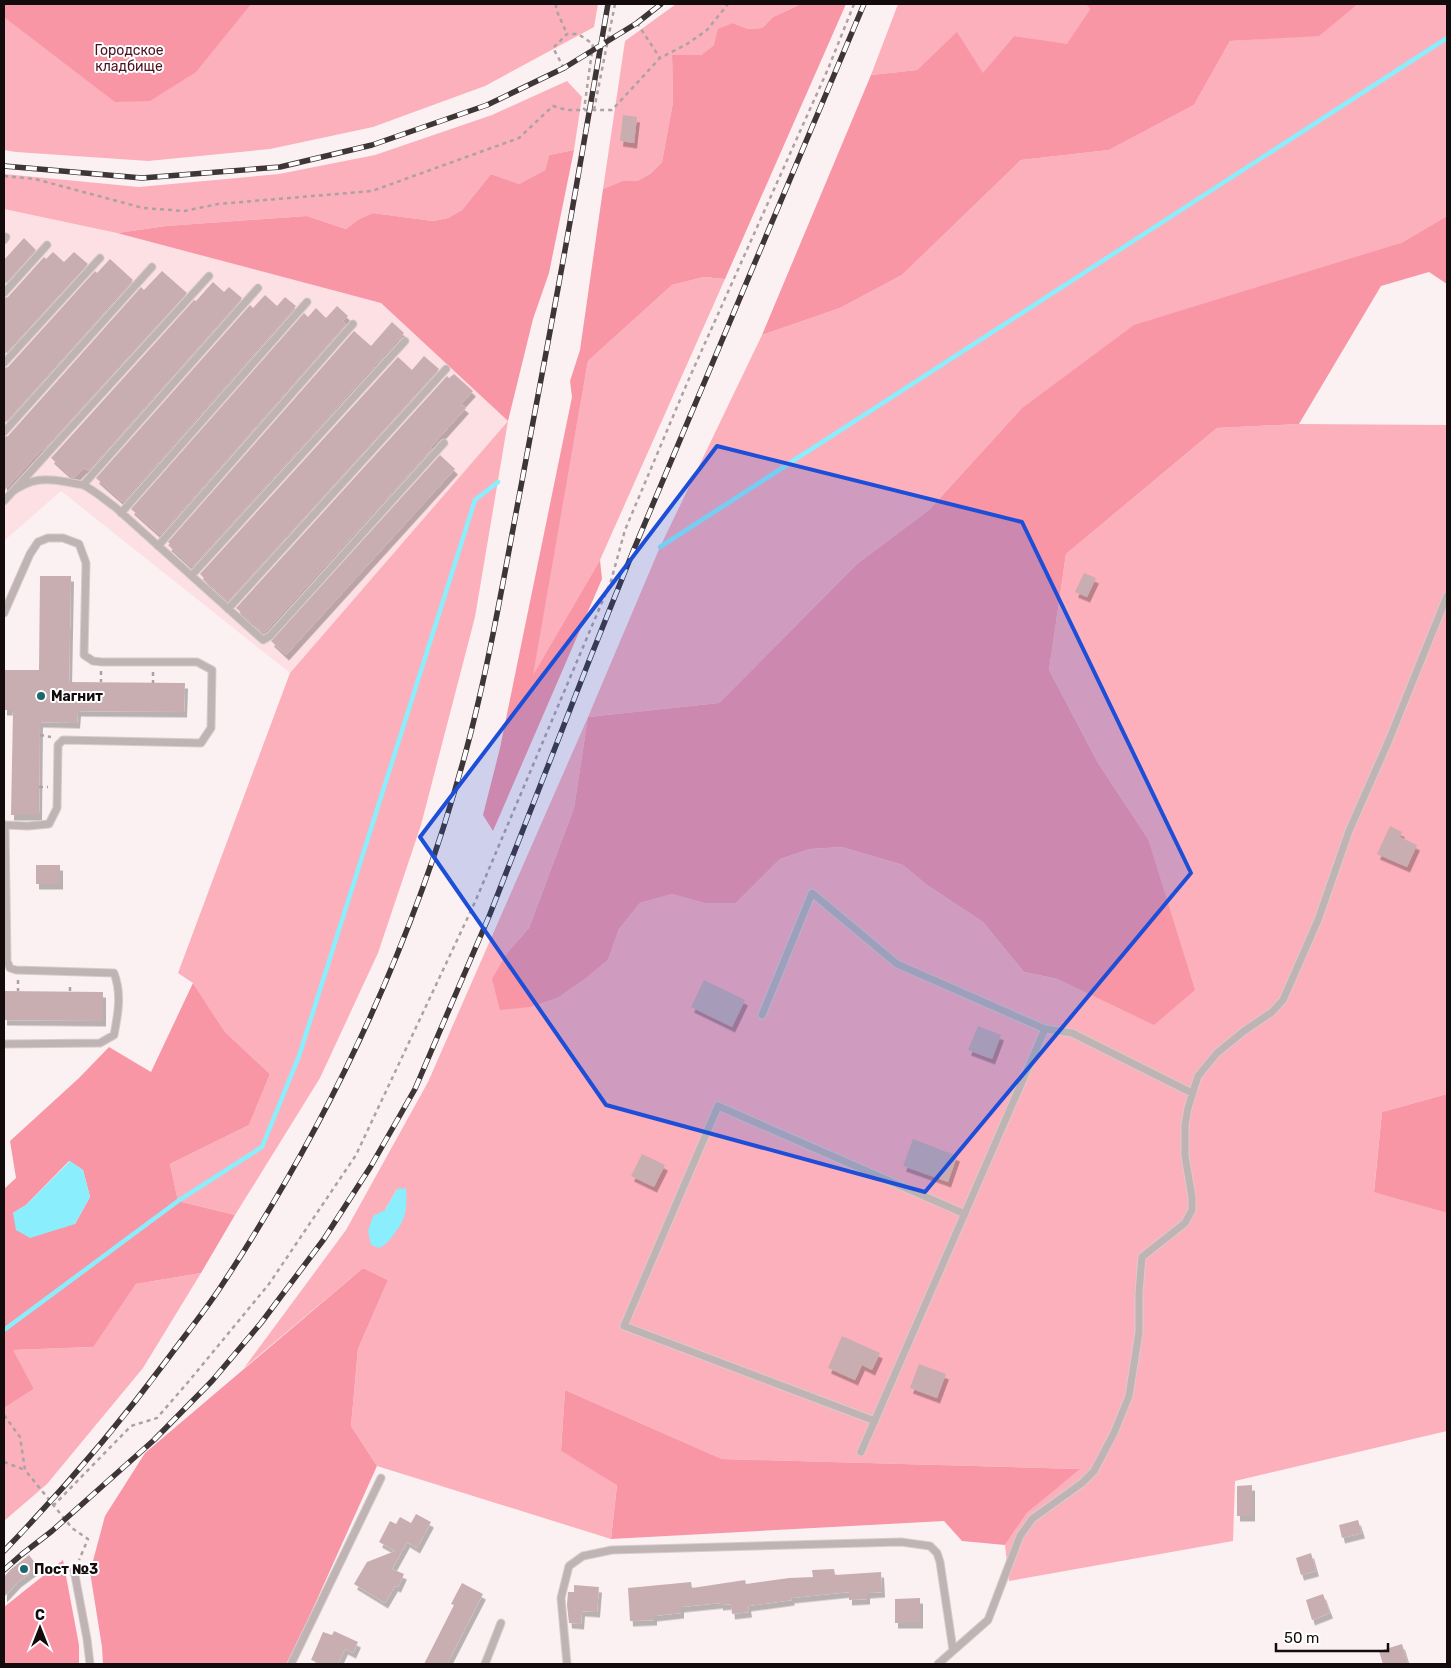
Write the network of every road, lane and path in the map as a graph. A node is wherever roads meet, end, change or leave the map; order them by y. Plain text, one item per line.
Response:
1 (556, 4) edge
2 (615, 4) edge
3 (728, 4) edge
4 (854, 4) edge
5 (637, 23) dead end
6 (567, 34) junction
7 (660, 58) junction
8 (564, 68) dead end
9 (584, 110) junction
10 (594, 110) junction
11 (4, 176) edge
12 (48, 245) dead end
13 (100, 258) dead end
14 (152, 267) dead end
15 (209, 276) dead end
16 (258, 288) dead end
17 (4, 293) edge
18 (307, 302) dead end
19 (353, 324) dead end
20 (405, 341) dead end
21 (4, 363) edge
22 (446, 369) dead end
23 (4, 432) edge
24 (444, 443) dead end
25 (83, 485) junction
26 (12, 492) junction
27 (4, 501) edge
28 (121, 513) junction
29 (158, 546) junction
30 (192, 575) junction
31 (1447, 596) edge
32 (228, 609) junction
33 (4, 613) edge
34 (4, 825) edge
35 (762, 1015) dead end
36 (1045, 1029) junction
37 (4, 1044) edge
38 (1192, 1093) junction
39 (965, 1214) junction
40 (4, 1414) edge
41 (875, 1421) junction
42 (861, 1452) dead end
43 (4, 1462) edge
44 (24, 1470) junction
45 (381, 1478) dead end
46 (53, 1506) junction
47 (74, 1570) joint
48 (501, 1623) dead end
49 (954, 1650) junction
50 (90, 1664) edge
51 (291, 1664) edge
52 (485, 1664) edge
53 (567, 1664) edge
54 (938, 1664) edge

1 - 6 path
2 - 10 path
3 - 7 path
4 - 46 path
5 - 7 path
6 - 8 path
6 - 9 path
7 - 10 path
9 - 10 path
9 - 11 path
12 - 17 lane
13 - 21 lane
14 - 23 lane
15 - 26 lane
16 - 25 lane
18 - 28 lane
19 - 29 lane
20 - 30 lane
22 - 32 lane
24 - 32 lane
25 - 26 lane
25 - 28 lane
26 - 27 lane
28 - 29 lane
29 - 30 lane
30 - 32 lane
31 - 38 lane
33 - 34 lane
34 - 37 lane
35 - 36 lane
36 - 38 lane
36 - 39 lane
38 - 49 lane
39 - 41 lane
39 - 41 lane
40 - 44 path
41 - 42 lane
43 - 44 path
44 - 46 path
45 - 51 lane
46 - 47 path
47 - 50 lane
48 - 52 lane
49 - 53 lane
49 - 54 lane

